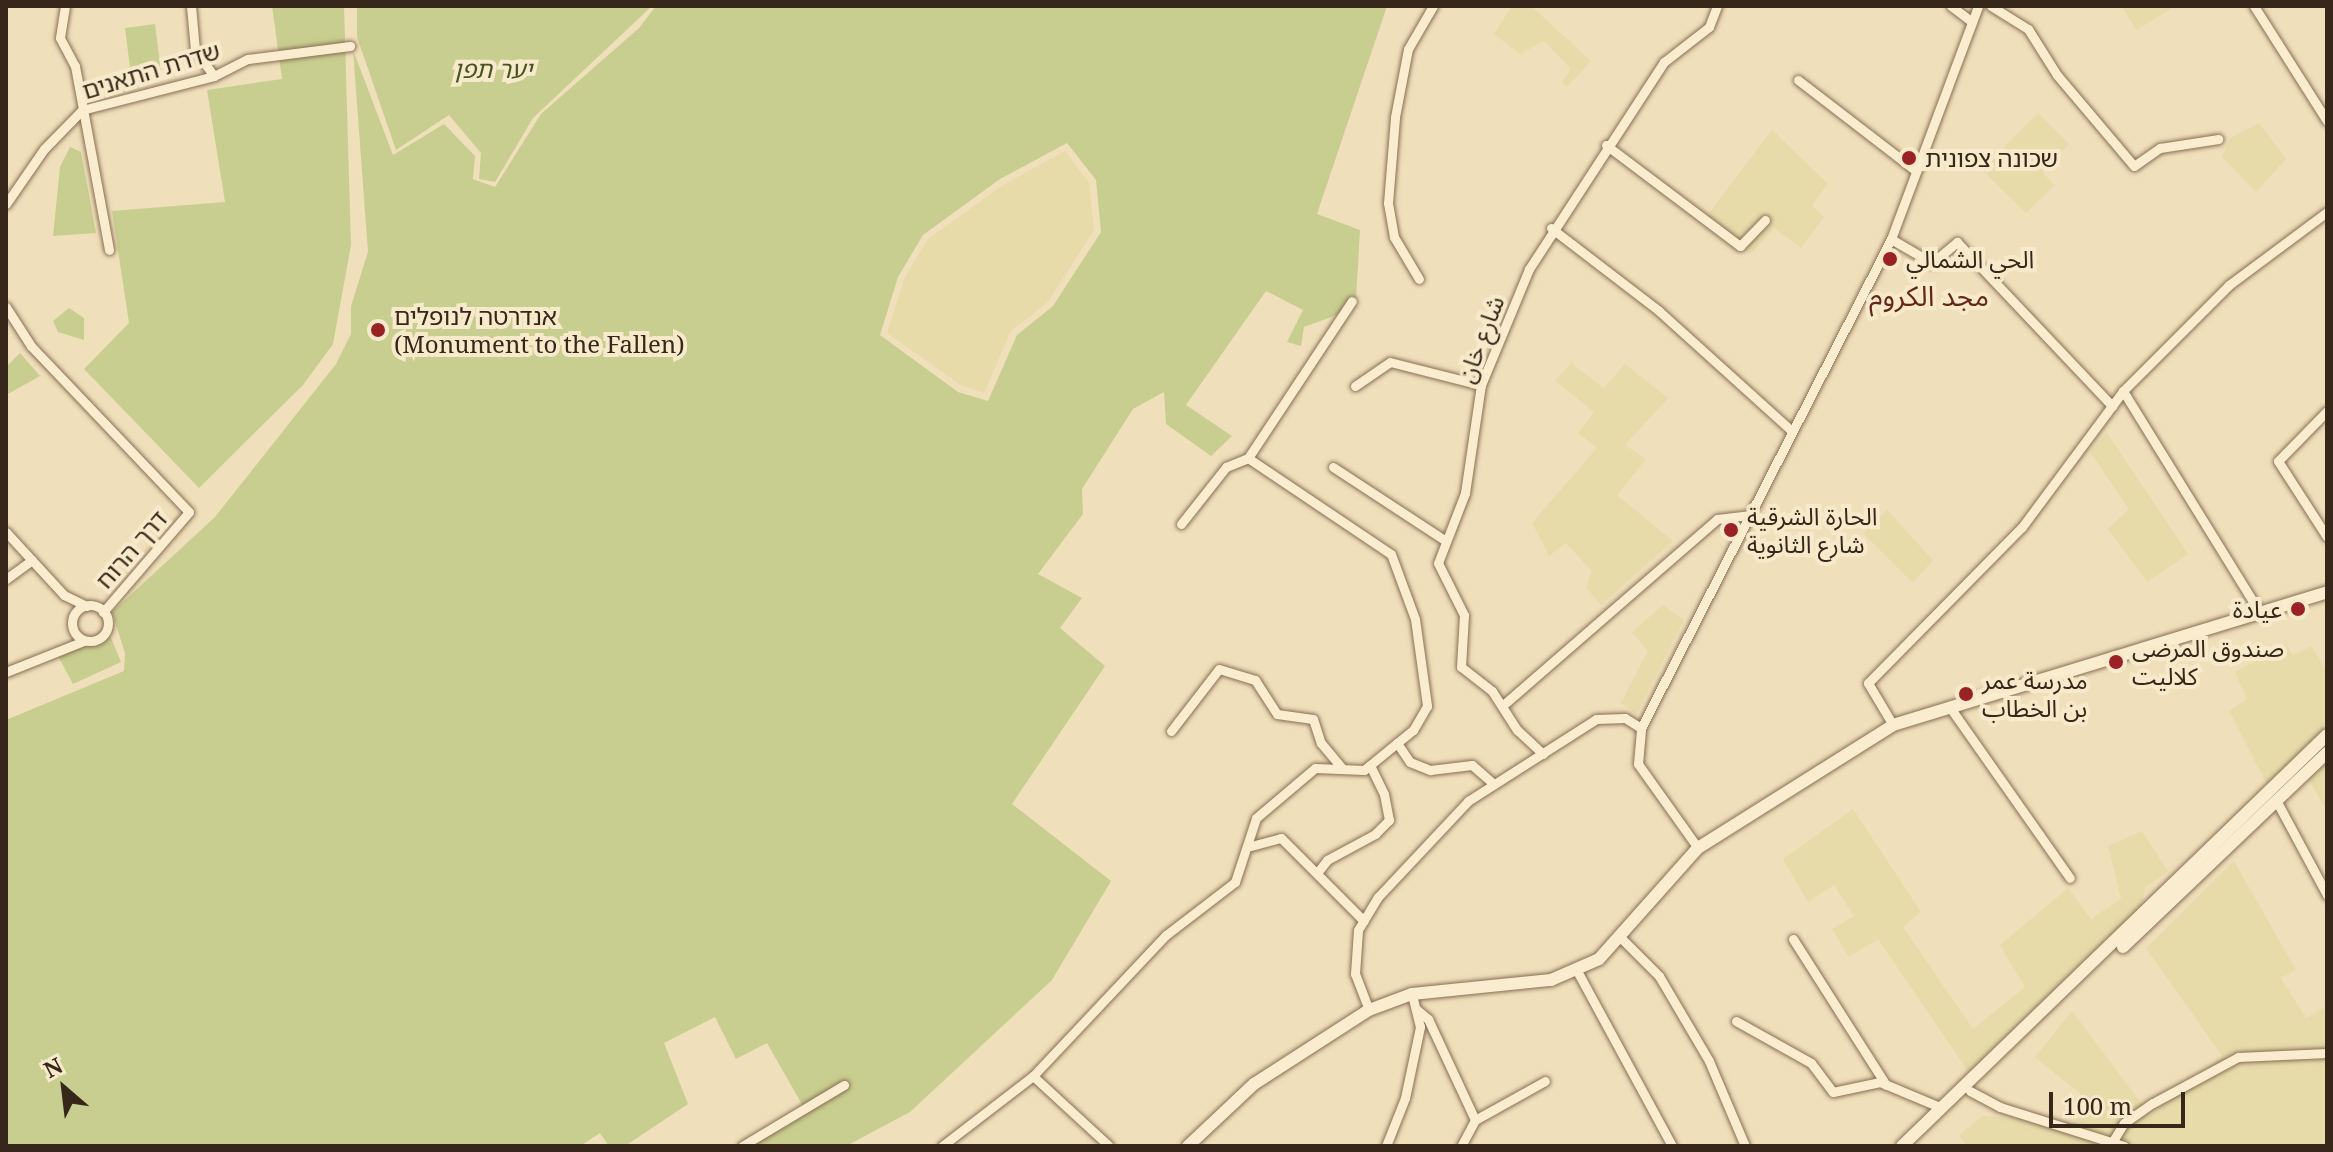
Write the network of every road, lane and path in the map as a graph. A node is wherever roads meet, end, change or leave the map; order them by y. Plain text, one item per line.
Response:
1 (65, 6) edge
2 (191, 6) edge
3 (1433, 6) edge
4 (1717, 6) edge
5 (1951, 6) edge
6 (1978, 6) edge
7 (1991, 6) edge
8 (2254, 6) edge
9 (1972, 22) junction
10 (350, 46) dead end
11 (214, 76) junction
12 (1798, 80) dead end
13 (82, 110) junction
14 (2327, 121) edge
15 (2218, 139) dead end
16 (1606, 145) junction
17 (1916, 171) junction
18 (6, 204) edge
19 (2327, 212) edge
20 (1765, 220) dead end
21 (1551, 228) junction
22 (1891, 239) junction
23 (109, 250) dead end
24 (1419, 279) dead end
25 (1352, 301) dead end
26 (6, 307) edge
27 (1481, 385) junction
28 (1355, 386) dead end
29 (2123, 391) junction
30 (2112, 406) junction
31 (2327, 411) edge
32 (1792, 431) junction
33 (1248, 458) junction
34 (1333, 467) dead end
35 (1749, 515) junction
36 (1181, 524) dead end
37 (6, 532) edge
38 (2327, 537) edge
39 (1446, 541) junction
40 (32, 560) junction
41 (6, 579) edge
42 (2327, 592) edge
43 (64, 595) junction
44 (87, 606) junction
45 (103, 612) junction
46 (2260, 613) junction
47 (72, 620) junction
48 (85, 641) junction
49 (57, 649) junction
50 (6, 672) edge
51 (1502, 706) junction
52 (1949, 706) junction
53 (1893, 725) junction
54 (1641, 728) junction
55 (1171, 731) dead end
56 (2327, 735) edge
57 (1397, 743) junction
58 (2327, 753) edge
59 (1543, 754) junction
60 (1370, 765) junction
61 (1343, 769) junction
62 (1494, 784) junction
63 (2277, 802) junction
64 (1251, 846) junction
65 (1698, 848) junction
66 (1317, 873) junction
67 (2070, 878) dead end
68 (2327, 895) edge
69 (1364, 921) junction
70 (1619, 936) junction
71 (1793, 939) dead end
72 (1576, 969) junction
73 (1412, 994) junction
74 (1416, 1009) junction
75 (1369, 1010) junction
76 (1736, 1021) dead end
77 (2327, 1053) edge
78 (1033, 1076) junction
79 (1545, 1081) dead end
80 (844, 1085) dead end
81 (1886, 1085) junction
82 (1970, 1091) junction
83 (1942, 1108) junction
84 (1475, 1120) junction
85 (2113, 1141) junction
86 (742, 1146) edge
87 (942, 1146) edge
88 (1109, 1146) edge
89 (1188, 1146) edge
90 (1386, 1146) edge
91 (1461, 1146) edge
92 (1672, 1146) edge
93 (1745, 1146) edge
94 (1902, 1146) edge
95 (1911, 1146) edge
96 (2124, 1146) edge

1 - 13 street
2 - 11 street
3 - 24 street
4 - 16 street, شارع خان
5 - 9 street
6 - 9 street
7 - 15 street
8 - 14 street
9 - 17 street
10 - 11 street, שדרת התאנים
11 - 13 street, שדרת התאנים
12 - 17 street
13 - 18 street, שדרת התאנים
13 - 23 street
16 - 20 street
16 - 21 street, شارع خان
17 - 22 street
19 - 29 street
21 - 27 street, شارع خان
21 - 32 street
22 - 30 street
22 - 32 street
25 - 33 street
26 - 45 street, דרך הרוח
27 - 28 street
27 - 39 street, شارع خان
29 - 30 street
29 - 46 street
30 - 53 street
31 - 38 street
32 - 35 street
33 - 36 street
33 - 57 street
34 - 39 street
35 - 51 street
35 - 54 street
37 - 40 street
39 - 51 street, شارع خان
40 - 41 street
40 - 43 street
42 - 46 street
43 - 44 street
43 - 47 street
44 - 45 street
44 - 47 street
45 - 48 street
46 - 52 street
47 - 48 street
47 - 49 street
48 - 49 street
49 - 50 street
51 - 59 street, شارع خان
52 - 53 street
52 - 67 street
53 - 65 street
54 - 59 street
54 - 65 street
55 - 61 street
56 - 83 street
57 - 60 street
57 - 62 street
58 - 63 street
59 - 62 street
60 - 61 street
60 - 66 street
61 - 64 street
62 - 69 street
63 - 68 street
63 - 82 street
64 - 66 street
64 - 78 street
65 - 70 street
66 - 69 street
69 - 75 street
70 - 72 street
70 - 93 street
71 - 81 street
72 - 73 street
72 - 92 street
73 - 74 street
73 - 75 street
74 - 84 street
74 - 90 street
75 - 89 street
76 - 81 street
77 - 85 street
78 - 87 street
78 - 88 street
79 - 84 street
80 - 86 street
81 - 83 street
82 - 85 street
82 - 95 street
83 - 94 street
84 - 91 street
85 - 96 street

